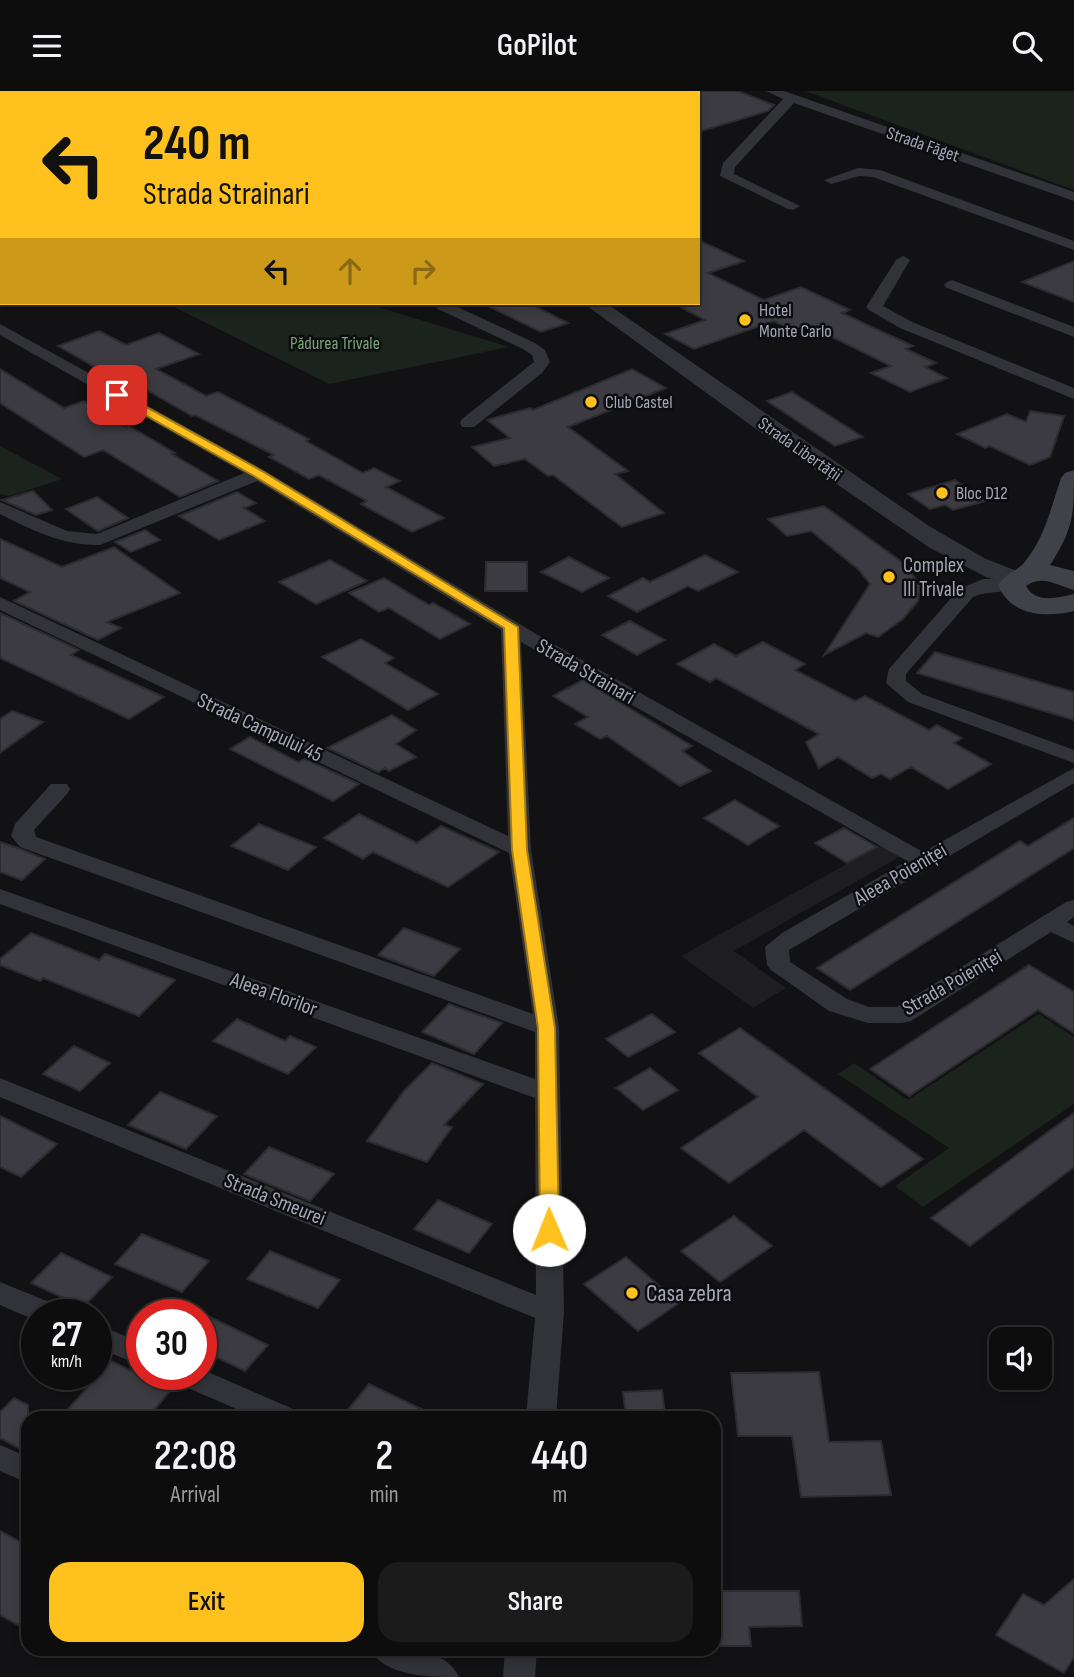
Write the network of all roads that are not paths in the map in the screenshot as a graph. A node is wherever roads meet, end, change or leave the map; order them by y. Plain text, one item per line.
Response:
1 (772, 91) edge
2 (791, 98) junction
3 (831, 180) dead end
4 (1074, 197) edge
5 (793, 206) dead end
6 (1074, 246) edge
7 (902, 260) dead end
8 (952, 285) dead end
9 (443, 305) edge
10 (596, 305) edge
11 (0, 329) edge
12 (1074, 332) edge
13 (1074, 394) edge
14 (468, 423) dead end
15 (258, 474) junction
16 (1074, 478) edge
17 (0, 507) edge
18 (1054, 541) junction
19 (1019, 579) junction
20 (1073, 588) edge
21 (0, 603) edge
22 (1040, 605) junction
23 (1074, 624) edge
24 (511, 627) junction
25 (1074, 757) edge
26 (1074, 774) edge
27 (59, 789) dead end
28 (520, 850) junction
29 (921, 860) junction
30 (0, 896) edge
31 (1074, 907) edge
32 (1051, 922) junction
33 (1074, 936) edge
34 (811, 987) joint
35 (547, 1028) junction
36 (0, 1087) edge
37 (548, 1093) junction
38 (0, 1293) edge
39 (21, 1302) edge
40 (550, 1312) junction
41 (217, 1388) edge
42 (269, 1411) edge
43 (542, 1411) edge
44 (0, 1457) edge
45 (21, 1468) edge
46 (400, 1656) edge
47 (520, 1656) edge
48 (443, 1677) edge
49 (519, 1677) edge

1 - 2 street, Strada Făget
2 - 4 street, Strada Făget
2 - 5 street
3 - 6 street
7 - 13 street
8 - 12 street
9 - 14 street
10 - 19 street, Strada Libertății
11 - 15 street, Strada Strainari
15 - 17 street
15 - 24 street, Strada Strainari
16 - 18 main road
18 - 19 main road
18 - 20 main road
19 - 20 main road
19 - 22 main road
19 - 25 street
20 - 22 main road
21 - 28 street, Strada Campului 45
22 - 23 main road
24 - 28 street
24 - 29 street, Strada Strainari
26 - 29 street, Aleea Poieniței
27 - 35 street
28 - 35 street
29 - 34 street, Aleea Poieniței
30 - 37 street, Aleea Florilor
31 - 32 street, Strada Poieniței
32 - 33 street
32 - 34 street, Strada Poieniței
35 - 37 street
36 - 40 street, Strada Smeurei
37 - 40 street
38 - 39 street
40 - 43 street
41 - 42 street
44 - 45 street
46 - 48 street
47 - 49 street

